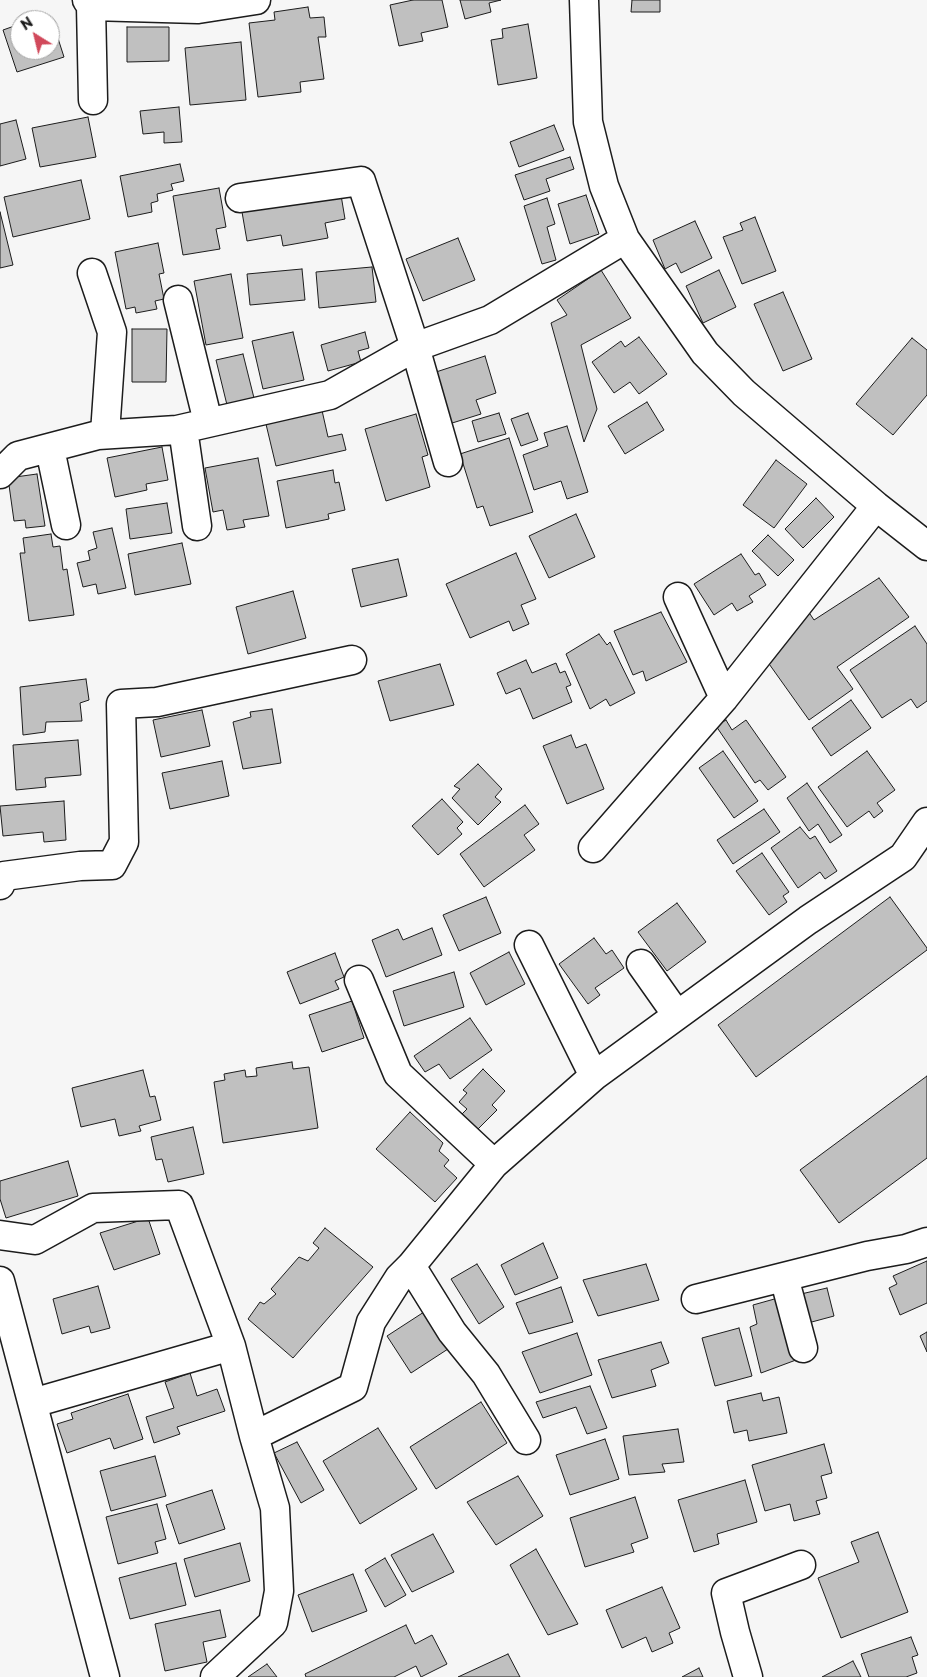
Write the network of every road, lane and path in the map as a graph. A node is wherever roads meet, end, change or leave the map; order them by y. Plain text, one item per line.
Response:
1 (256, 0) edge
2 (584, 0) edge
3 (89, 3) edge
4 (93, 100) dead end
5 (240, 198) dead end
6 (625, 239) junction
7 (92, 273) dead end
8 (178, 300) dead end
9 (415, 347) junction
10 (196, 425) junction
11 (105, 433) junction
12 (50, 449) junction
13 (448, 462) dead end
14 (0, 474) edge
15 (876, 506) junction
16 (66, 525) dead end
17 (197, 526) dead end
18 (927, 546) edge
19 (678, 597) dead end
20 (352, 660) dead end
21 (724, 698) junction
22 (927, 822) edge
23 (594, 848) dead end
24 (0, 885) edge
25 (529, 945) dead end
26 (641, 964) dead end
27 (359, 980) dead end
28 (677, 1015) junction
29 (594, 1076) junction
30 (494, 1164) junction
31 (0, 1235) edge
32 (927, 1242) edge
33 (411, 1266) junction
34 (784, 1277) junction
35 (0, 1281) edge
36 (696, 1299) dead end
37 (230, 1346) junction
38 (803, 1348) dead end
39 (33, 1403) junction
40 (254, 1436) junction
41 (526, 1440) dead end
42 (801, 1565) dead end
43 (105, 1677) edge
44 (215, 1677) edge
45 (748, 1677) edge

1 - 3 street
2 - 6 street
3 - 4 street
5 - 9 street
6 - 9 street
6 - 15 street
7 - 11 street
8 - 10 street
9 - 10 street
9 - 13 street
10 - 11 street
10 - 17 street
11 - 12 street
12 - 14 street
12 - 16 street
15 - 18 street
15 - 21 street
19 - 21 street
20 - 24 street
21 - 23 street
22 - 28 street
25 - 29 street
26 - 28 street
27 - 30 street
28 - 29 street
29 - 30 street
30 - 33 street
31 - 37 street
32 - 34 street
33 - 40 street
33 - 41 street
34 - 36 street
34 - 38 street
35 - 39 street
37 - 39 street
37 - 40 street
39 - 43 street
40 - 44 street
42 - 45 street

